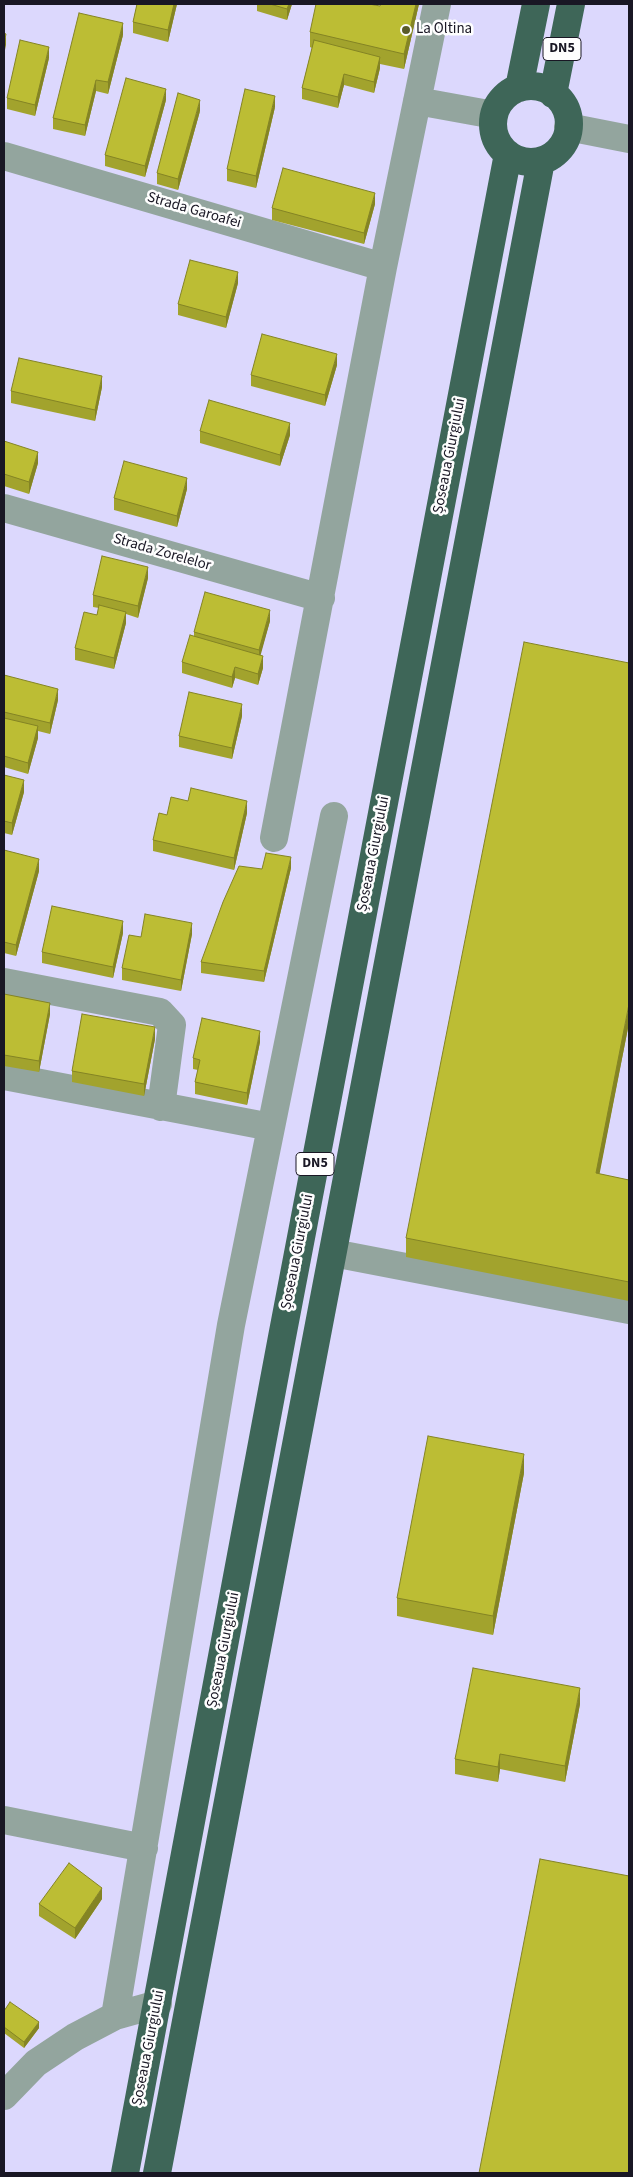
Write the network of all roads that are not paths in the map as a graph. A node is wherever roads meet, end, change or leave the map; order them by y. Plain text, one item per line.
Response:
1 (436, 4) edge
2 (536, 4) edge
3 (571, 4) edge
4 (519, 88) junction
5 (553, 94) junction
6 (417, 101) junction
7 (494, 115) junction
8 (568, 128) junction
9 (629, 139) edge
10 (508, 154) junction
11 (4, 156) edge
12 (542, 161) junction
13 (383, 267) junction
14 (4, 508) edge
15 (321, 598) junction
16 (334, 816) dead end
17 (274, 838) dead end
18 (4, 982) edge
19 (4, 1076) edge
20 (162, 1107) junction
21 (271, 1127) junction
22 (333, 1253) junction
23 (629, 1310) edge
24 (4, 1820) edge
25 (144, 1848) junction
26 (158, 2004) junction
27 (115, 2016) junction
28 (4, 2096) edge
29 (125, 2173) edge
30 (157, 2173) edge

1 - 6 street
2 - 4 highway, DN5
3 - 5 highway, DN5
4 - 5 highway
4 - 7 highway
5 - 8 highway
6 - 7 street
6 - 13 street
7 - 10 highway
8 - 9 street
8 - 12 highway
10 - 12 highway
10 - 26 highway, Șoseaua Giurgiului / DN5
11 - 13 street, Strada Garoafei
12 - 22 highway, Șoseaua Giurgiului / DN5
13 - 15 street
14 - 15 street, Strada Zorelelor
15 - 17 street
16 - 21 street
18 - 20 street
19 - 20 street
20 - 21 street
21 - 25 street
22 - 23 street
22 - 30 highway, Șoseaua Giurgiului / DN5
24 - 25 street
25 - 27 street
26 - 27 street
26 - 29 highway, Șoseaua Giurgiului / DN5
27 - 28 street

